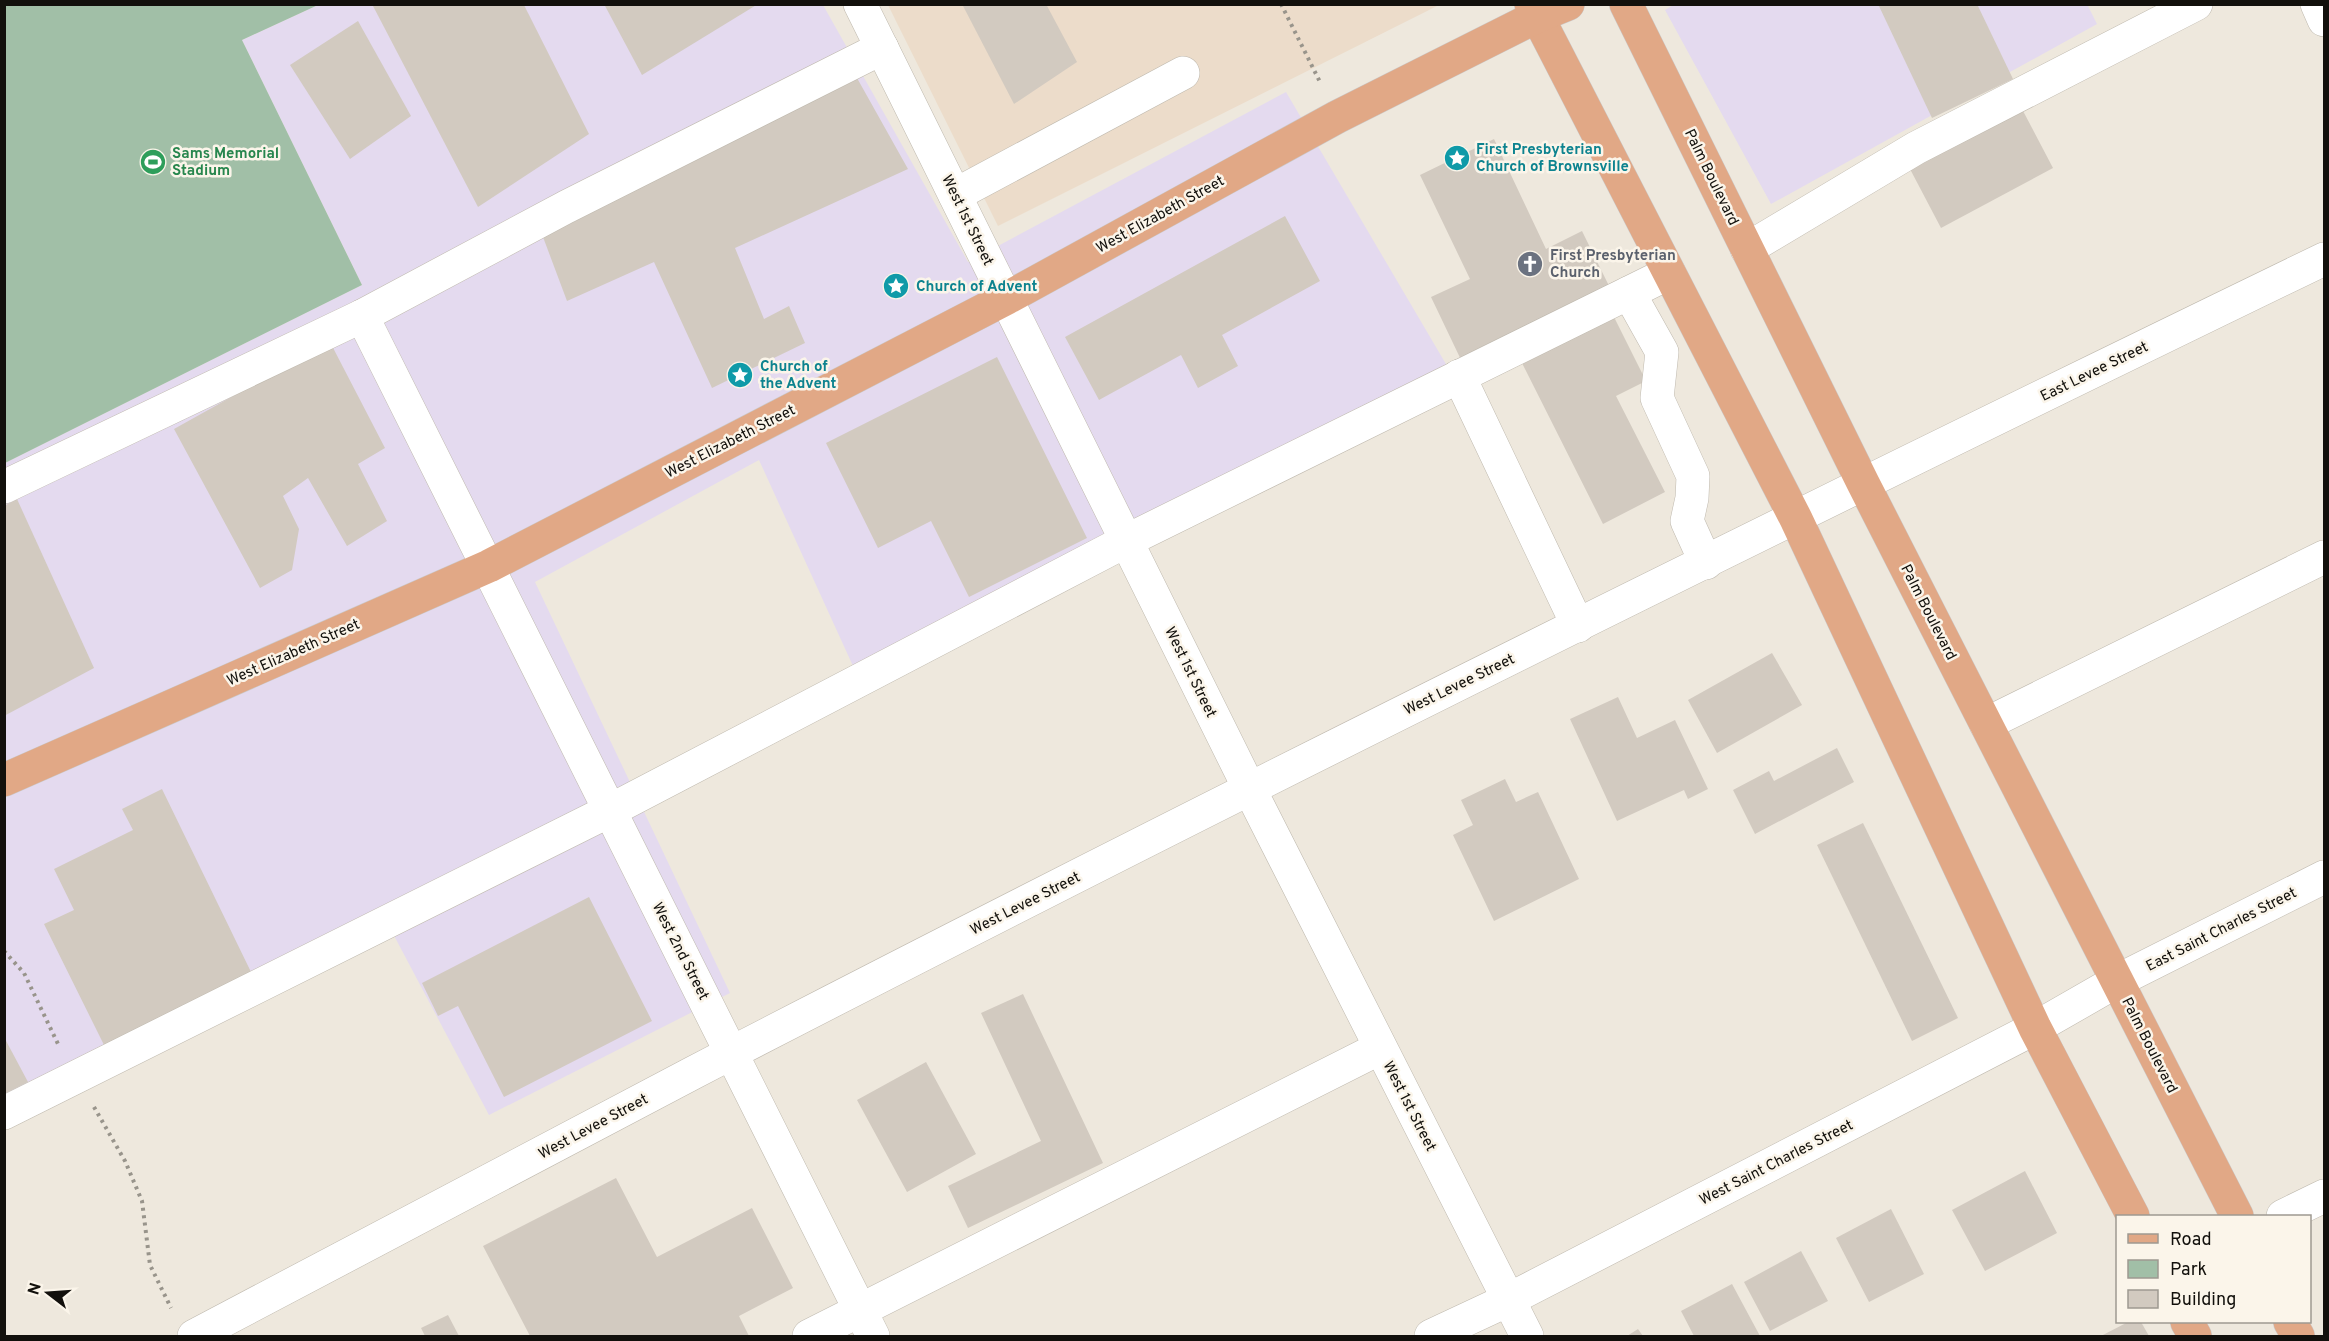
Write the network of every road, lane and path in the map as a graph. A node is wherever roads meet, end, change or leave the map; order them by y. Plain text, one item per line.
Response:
1 (860, 4) edge
2 (1281, 4) edge
3 (1569, 4) edge
4 (1626, 4) edge
5 (2196, 4) edge
6 (2317, 4) edge
7 (1534, 11) edge
8 (2325, 20) edge
9 (882, 48) junction
10 (1183, 73) dead end
11 (1337, 117) junction
12 (955, 195) junction
13 (1748, 249) junction
14 (2325, 259) edge
15 (1669, 273) junction
16 (1629, 293) junction
17 (1007, 298) junction
18 (362, 316) junction
19 (1459, 376) junction
20 (1863, 483) junction
21 (4, 487) edge
22 (1796, 519) junction
23 (1126, 541) junction
24 (2325, 557) edge
25 (1706, 563) junction
26 (489, 566) junction
27 (1578, 626) junction
28 (1986, 724) junction
29 (4, 780) edge
30 (1249, 788) junction
31 (611, 810) junction
32 (2325, 877) edge
33 (4, 951) edge
34 (2117, 981) junction
35 (2035, 1028) junction
36 (1380, 1048) junction
37 (732, 1052) junction
38 (77, 1076) junction
39 (4, 1113) edge
40 (2325, 1196) edge
41 (2132, 1215) edge
42 (2236, 1215) edge
43 (2285, 1215) edge
44 (1508, 1300) junction
45 (867, 1324) edge
46 (184, 1326) edge
47 (809, 1336) edge
48 (1431, 1336) edge
49 (1527, 1336) edge

1 - 9 street, West 1st Street
2 - 11 path
3 - 7 main road, West Elizabeth Street
4 - 13 main road, Palm Boulevard
5 - 13 street
6 - 8 street
7 - 11 main road, West Elizabeth Street
7 - 15 main road
9 - 12 street, West 1st Street
9 - 18 street
10 - 12 street
11 - 17 main road, West Elizabeth Street
12 - 17 street, West 1st Street
13 - 20 main road, Palm Boulevard
14 - 20 street, East Levee Street
15 - 16 street
15 - 22 main road
16 - 19 street
16 - 25 street
17 - 23 street, West 1st Street
17 - 26 main road, West Elizabeth Street
18 - 21 street
18 - 26 street, West 2nd Street
19 - 23 street
19 - 27 street
20 - 22 street, West Levee Street
20 - 28 main road, Palm Boulevard
22 - 25 street, West Levee Street
22 - 35 main road
23 - 30 street, West 1st Street
23 - 31 street
24 - 28 street
25 - 27 street, West Levee Street
26 - 29 main road, West Elizabeth Street
26 - 31 street, West 2nd Street
27 - 30 street, West Levee Street
28 - 34 main road, Palm Boulevard
30 - 36 street, West 1st Street
30 - 37 street, West Levee Street
31 - 37 street, West 2nd Street
31 - 38 street
32 - 34 street, East Saint Charles Street
33 - 38 path
34 - 35 street, West Saint Charles Street
34 - 42 main road, Palm Boulevard
35 - 41 main road
35 - 44 street, West Saint Charles Street
36 - 44 street, West 1st Street
36 - 45 street
37 - 45 street, West 2nd Street
37 - 46 street, West Levee Street
38 - 39 street
38 - 46 path
40 - 43 street
44 - 48 street, West Saint Charles Street
44 - 49 street, West 1st Street
45 - 47 street

